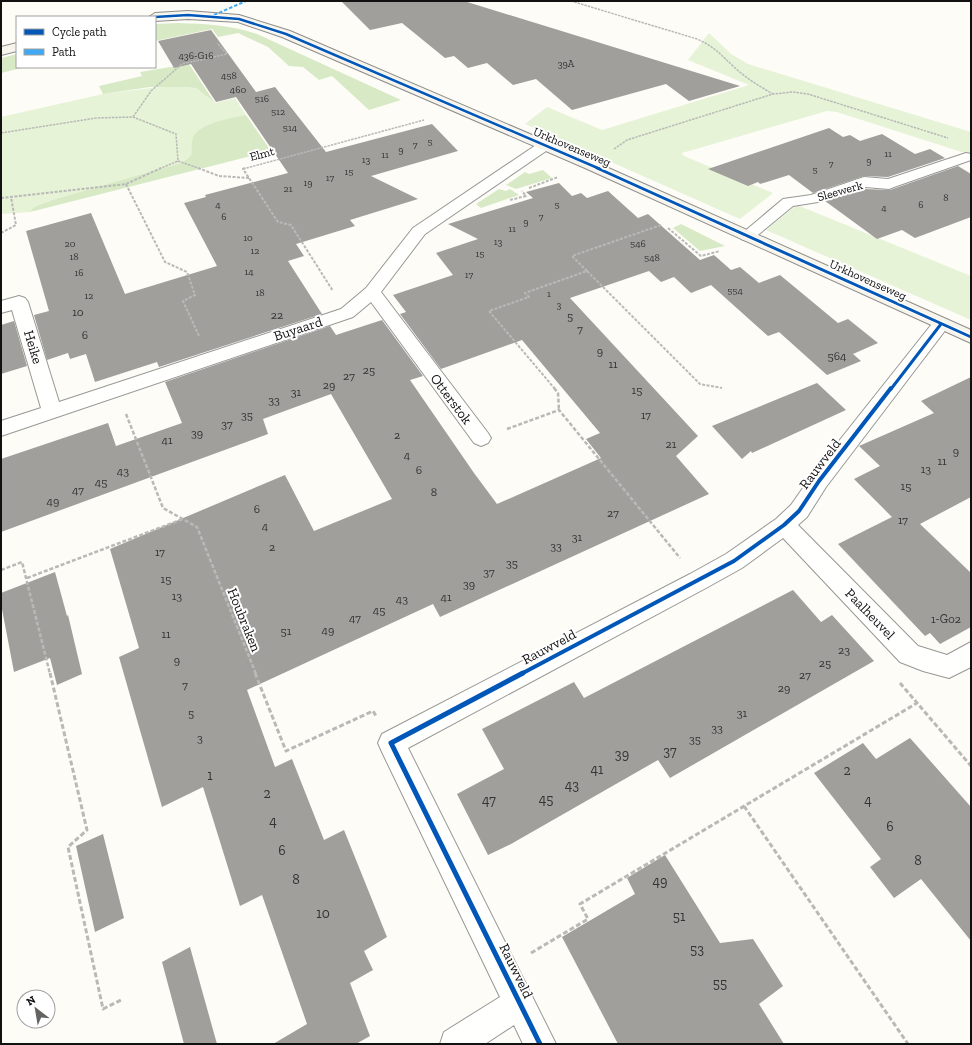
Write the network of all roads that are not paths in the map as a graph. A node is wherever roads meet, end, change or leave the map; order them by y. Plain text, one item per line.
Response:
1 (156, 17) edge
2 (16, 47) edge
3 (1, 51) edge
4 (544, 146) junction
5 (966, 157) dead end
6 (747, 236) junction
7 (372, 292) junction
8 (1, 307) edge
9 (941, 324) junction
10 (971, 337) edge
11 (52, 411) junction
12 (1, 429) edge
13 (481, 438) road end
14 (784, 525) junction
15 (971, 653) edge
16 (520, 1003) junction
17 (456, 1044) edge
18 (540, 1044) edge

1 - 4 street, Urkhovenseweg
2 - 3 street
4 - 6 street, Urkhovenseweg
4 - 7 street, Buyaard
5 - 6 street, Sleewerk
6 - 9 street, Urkhovenseweg
7 - 11 street, Buyaard
7 - 13 street, Otterstok
8 - 11 street, Heike
9 - 10 street, Urkhovenseweg
9 - 14 street, Rauwveld
11 - 12 street, Buyaard
14 - 15 street, Paalheuvel
14 - 16 street, Rauwveld
16 - 17 street
16 - 18 street, Rauwveld

